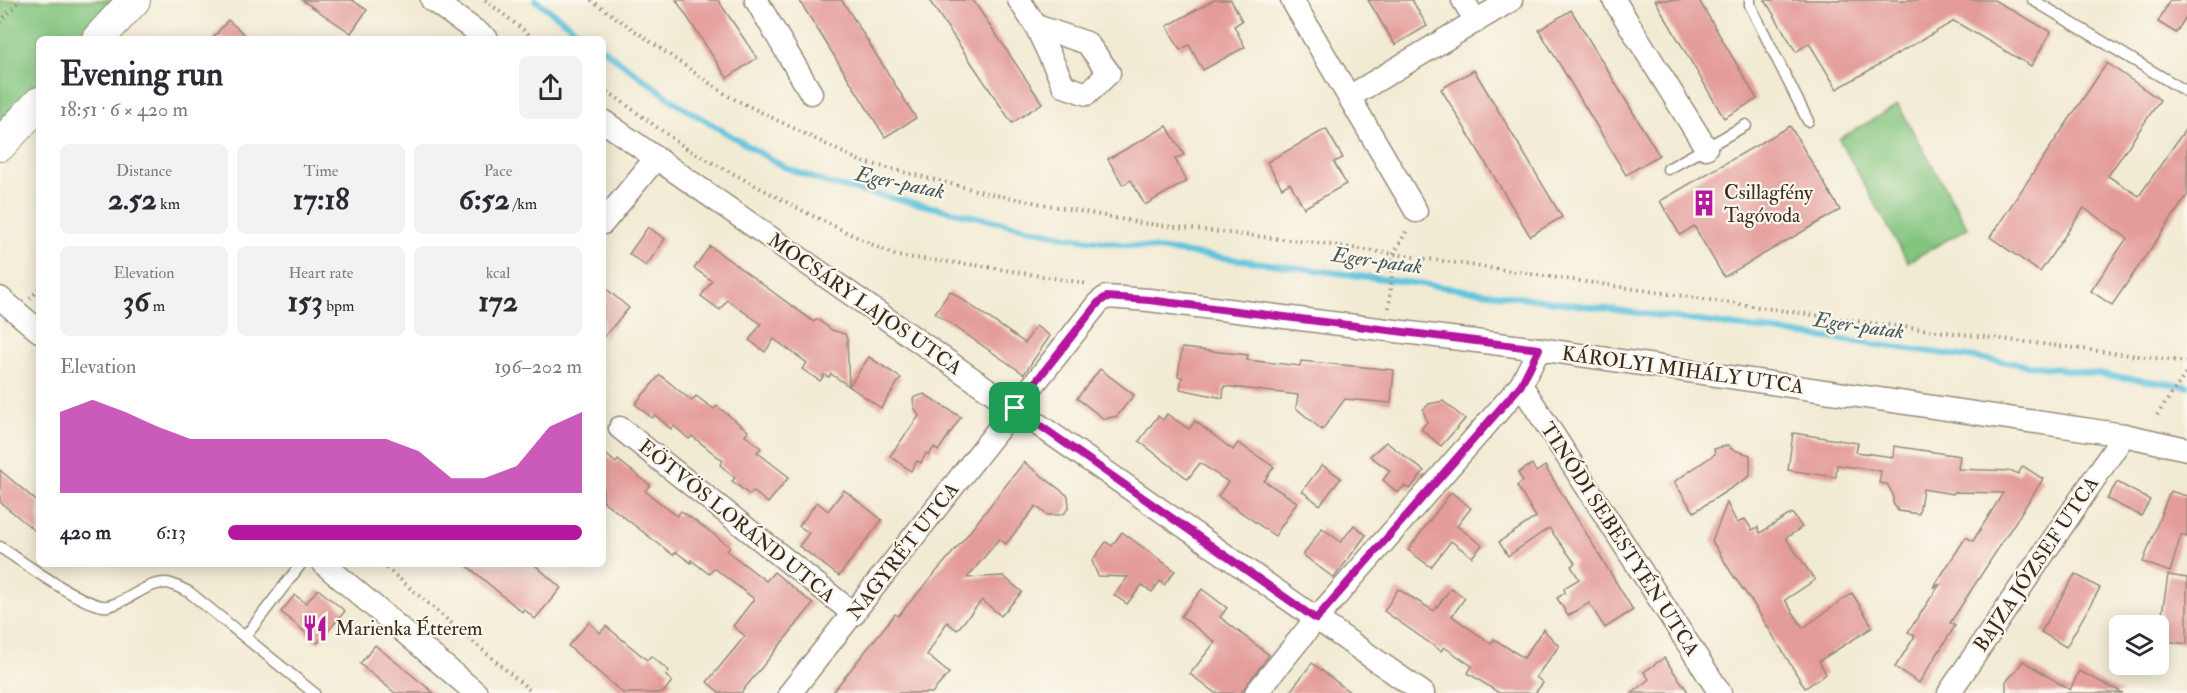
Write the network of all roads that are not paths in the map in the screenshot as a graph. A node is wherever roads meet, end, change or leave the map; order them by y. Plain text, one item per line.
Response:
1 (134, 0) edge
2 (432, 0) edge
3 (756, 0) edge
4 (1019, 0) edge
5 (1292, 0) edge
6 (1463, 0) edge
7 (1512, 0) edge
8 (1614, 0) edge
9 (1750, 0) edge
10 (2033, 0) edge
11 (1476, 21) junction
12 (1036, 26) dead end
13 (101, 36) edge
14 (483, 36) edge
15 (2187, 92) edge
16 (811, 93) dead end
17 (1349, 97) junction
18 (36, 106) edge
19 (1808, 121) dead end
20 (606, 123) edge
21 (1746, 125) dead end
22 (0, 145) edge
23 (1706, 148) junction
24 (656, 158) junction
25 (1668, 169) dead end
26 (1416, 211) road end
27 (606, 219) edge
28 (0, 298) edge
29 (36, 328) edge
30 (1539, 349) junction
31 (1521, 385) junction
32 (1015, 408) junction
33 (620, 428) dead end
34 (2124, 435) junction
35 (2187, 449) edge
36 (0, 547) edge
37 (299, 567) edge
38 (328, 567) edge
39 (854, 614) junction
40 (1316, 619) junction
41 (245, 637) junction
42 (314, 693) edge
43 (476, 693) edge
44 (790, 693) edge
45 (1256, 693) edge
46 (1423, 693) edge
47 (1720, 693) edge
48 (1949, 693) edge

1 - 13 street
2 - 14 street
3 - 16 street
4 - 12 street
5 - 17 street
6 - 11 street
7 - 11 street
8 - 23 street
9 - 19 lane
10 - 15 lane
11 - 17 street
17 - 26 street
18 - 22 street
20 - 24 street, MOCSÁRY LAJOS UTCA
21 - 23 lane
23 - 25 lane
24 - 27 street
24 - 32 street, MOCSÁRY LAJOS UTCA
28 - 29 street
30 - 31 street
30 - 32 street, KÁROLYI MIHÁLY UTCA
30 - 34 street, KÁROLYI MIHÁLY UTCA
31 - 40 street
31 - 47 street, TINÓDI SEBESTYÉN UTCA
32 - 39 street, NAGYRÉT UTCA
32 - 40 street, MOCSÁRY LAJOS UTCA
33 - 39 street, EÖTVÖS LORÁND UTCA
34 - 35 street, KÁROLYI MIHÁLY UTCA
34 - 48 street, BAJZA JÓZSEF UTCA
36 - 41 lane
37 - 41 lane
38 - 43 street
39 - 44 street, NAGYRÉT UTCA
40 - 45 street
40 - 46 street, MOCSÁRY LAJOS UTCA
41 - 42 lane

